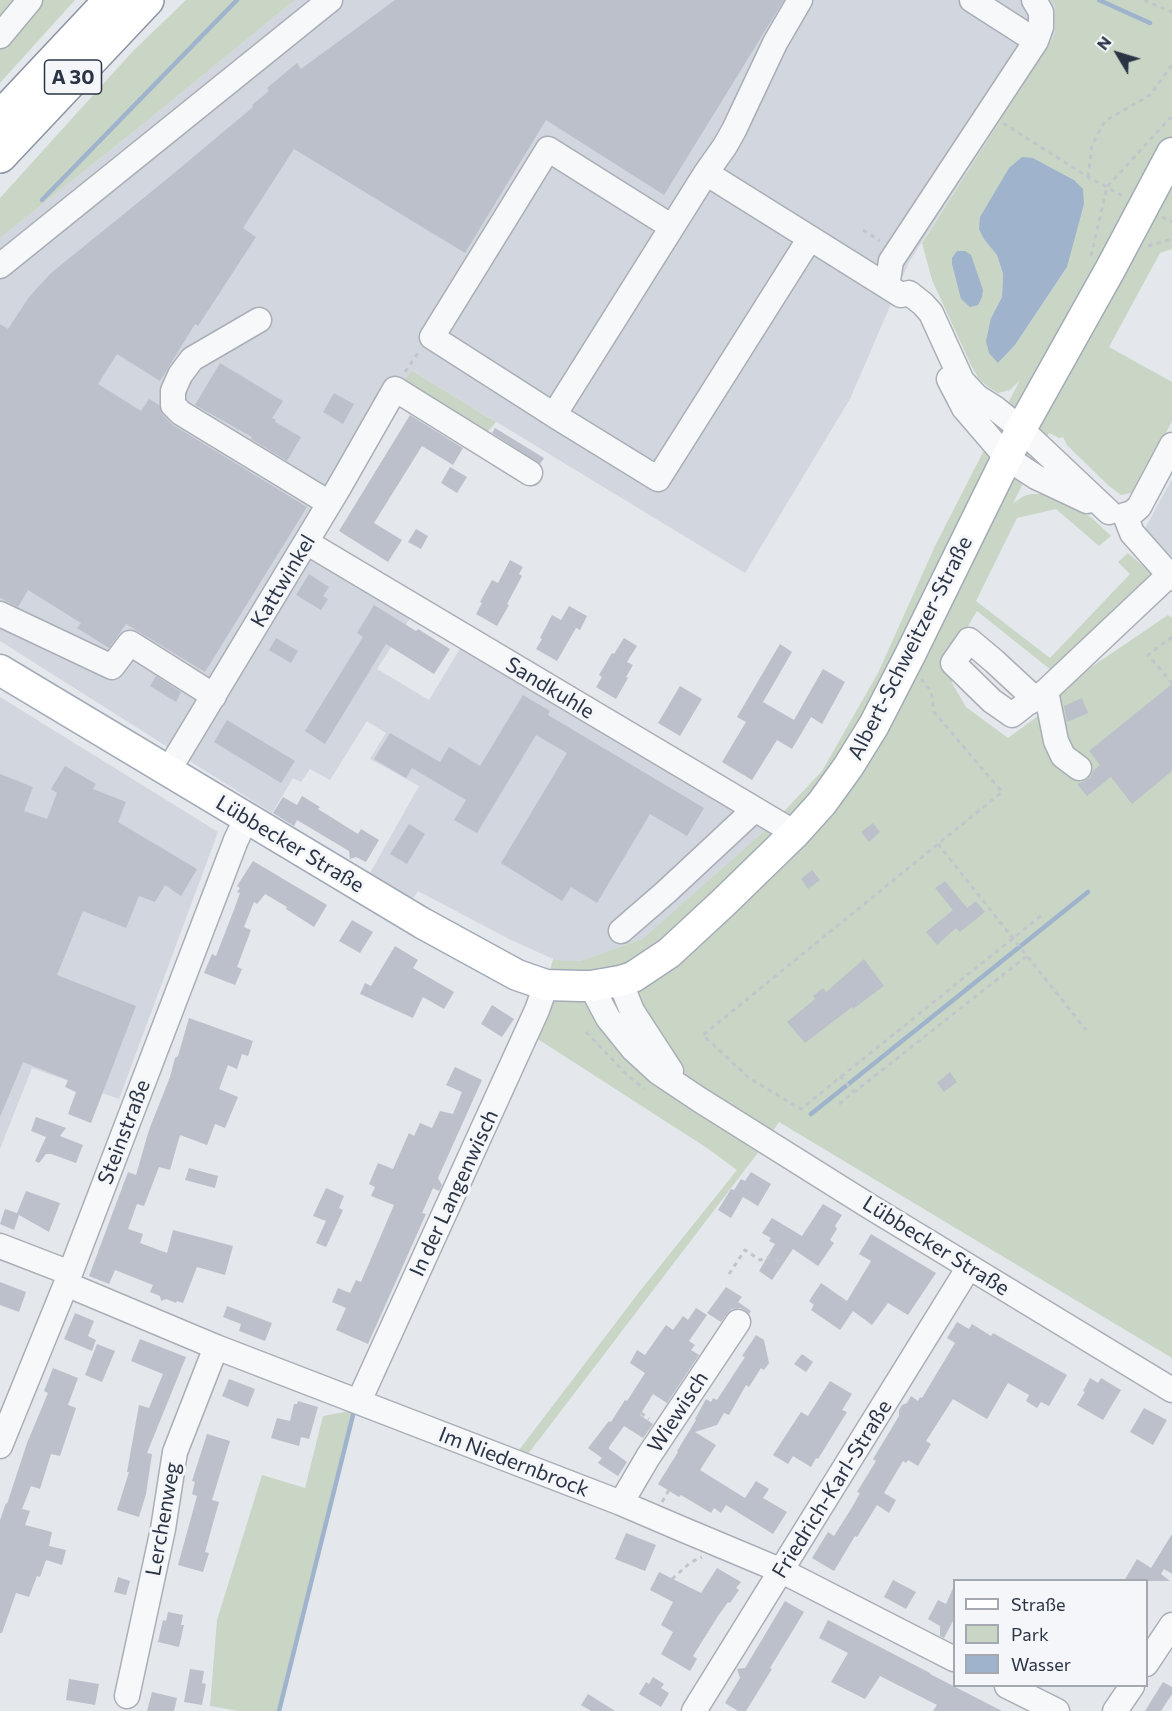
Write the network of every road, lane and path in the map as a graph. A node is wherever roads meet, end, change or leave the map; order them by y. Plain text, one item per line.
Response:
1 (30, 0) edge
2 (111, 0) edge
3 (147, 0) edge
4 (330, 0) edge
5 (800, 0) edge
6 (972, 0) edge
7 (1034, 0) edge
8 (1144, 0) edge
9 (1172, 12) edge
10 (0, 36) edge
11 (1036, 41) junction
12 (1172, 65) edge
13 (0, 118) edge
14 (1172, 119) edge
15 (1002, 122) dead end
16 (1172, 153) edge
17 (0, 156) edge
18 (706, 173) junction
19 (1088, 177) junction
20 (1107, 187) junction
21 (1125, 197) dead end
22 (1161, 216) dead end
23 (1172, 222) edge
24 (672, 227) junction
25 (863, 230) dead end
26 (810, 238) junction
27 (1172, 239) edge
28 (887, 245) dead end
29 (1140, 248) dead end
30 (0, 266) edge
31 (1111, 268) junction
32 (894, 291) junction
33 (259, 320) dead end
34 (432, 337) junction
35 (395, 389) junction
36 (554, 415) junction
37 (1021, 429) junction
38 (1172, 445) edge
39 (1007, 458) junction
40 (530, 474) dead end
41 (329, 503) junction
42 (1117, 513) junction
43 (306, 542) junction
44 (1171, 577) edge
45 (0, 614) edge
46 (1172, 637) edge
47 (0, 670) edge
48 (918, 676) dead end
49 (1172, 683) edge
50 (214, 696) junction
51 (1079, 768) dead end
52 (168, 771) junction
53 (754, 810) junction
54 (247, 818) junction
55 (795, 833) junction
56 (938, 844) junction
57 (1043, 914) dead end
58 (621, 931) dead end
59 (1013, 938) junction
60 (669, 953) joint
61 (1025, 954) junction
62 (620, 981) junction
63 (546, 985) junction
64 (591, 986) junction
65 (1086, 1030) dead end
66 (842, 1078) junction
67 (853, 1091) junction
68 (700, 1100) junction
69 (839, 1104) dead end
70 (0, 1246) edge
71 (782, 1263) dead end
72 (969, 1267) junction
73 (729, 1274) dead end
74 (68, 1278) junction
75 (738, 1322) dead end
76 (216, 1347) junction
77 (1172, 1390) edge
78 (358, 1401) junction
79 (0, 1446) edge
80 (621, 1503) junction
81 (705, 1556) dead end
82 (782, 1571) junction
83 (672, 1579) dead end
84 (1172, 1625) edge
85 (953, 1658) edge
86 (1148, 1661) edge
87 (1009, 1687) edge
88 (1131, 1687) edge
89 (127, 1696) dead end
90 (694, 1711) edge
91 (1058, 1711) edge
92 (1115, 1711) edge

1 - 10 street
2 - 13 highway, A 30
3 - 17 highway, A 30
4 - 30 street
5 - 18 street
6 - 11 street
7 - 11 street
8 - 9 path
11 - 32 street
12 - 19 path
14 - 20 path
15 - 19 path
16 - 31 main road, Albert-Schweitzer-Straße
18 - 24 street
18 - 26 street
19 - 20 path
20 - 21 path
20 - 31 path
22 - 23 path
24 - 34 street
24 - 36 street
25 - 28 path
26 - 32 street
26 - 36 street
27 - 29 path
31 - 37 main road, Albert-Schweitzer-Straße
32 - 37 street
32 - 39 street
33 - 41 street
34 - 35 path
34 - 36 street
35 - 40 street
35 - 41 street, Kattwinkel
37 - 39 main road, Albert-Schweitzer-Straße
37 - 42 street
38 - 42 street
39 - 42 street
39 - 55 main road, Albert-Schweitzer-Straße
41 - 43 street, Kattwinkel
42 - 44 street
43 - 50 street, Kattwinkel
43 - 53 street, Sandkuhle
44 - 51 street
45 - 50 street
46 - 49 path
47 - 52 main road, Lübbecker Straße
48 - 56 path
50 - 52 street, Kattwinkel
52 - 54 main road, Lübbecker Straße
53 - 55 street, Sandkuhle
53 - 58 street
54 - 63 main road, Lübbecker Straße
54 - 74 street, Steinstraße
55 - 60 main road, Albert-Schweitzer-Straße
56 - 59 path
56 - 66 path
57 - 59 path
59 - 61 path
59 - 66 path
60 - 62 main road, Lübbecker Straße
61 - 65 path
61 - 67 path
62 - 64 main road, Lübbecker Straße
62 - 68 street, Lübbecker Straße
63 - 64 main road, Lübbecker Straße
63 - 78 street, In der Langenwisch
64 - 68 street, Lübbecker Straße
66 - 67 path
67 - 69 path
68 - 72 street, Lübbecker Straße
70 - 74 street, Im Niedernbrock
71 - 73 path
72 - 77 street, Lübbecker Straße
72 - 82 street, Friedrich-Karl-Straße
74 - 76 street, Im Niedernbrock
74 - 79 street, Steinstraße
75 - 80 street, Wiewisch
76 - 78 street, Im Niedernbrock
76 - 89 street, Lerchenweg
78 - 80 street, Im Niedernbrock
80 - 82 street, Im Niedernbrock
81 - 83 path
82 - 85 street, Im Niedernbrock
82 - 90 street, Friedrich-Karl-Straße
84 - 86 street
87 - 91 street
88 - 92 street

